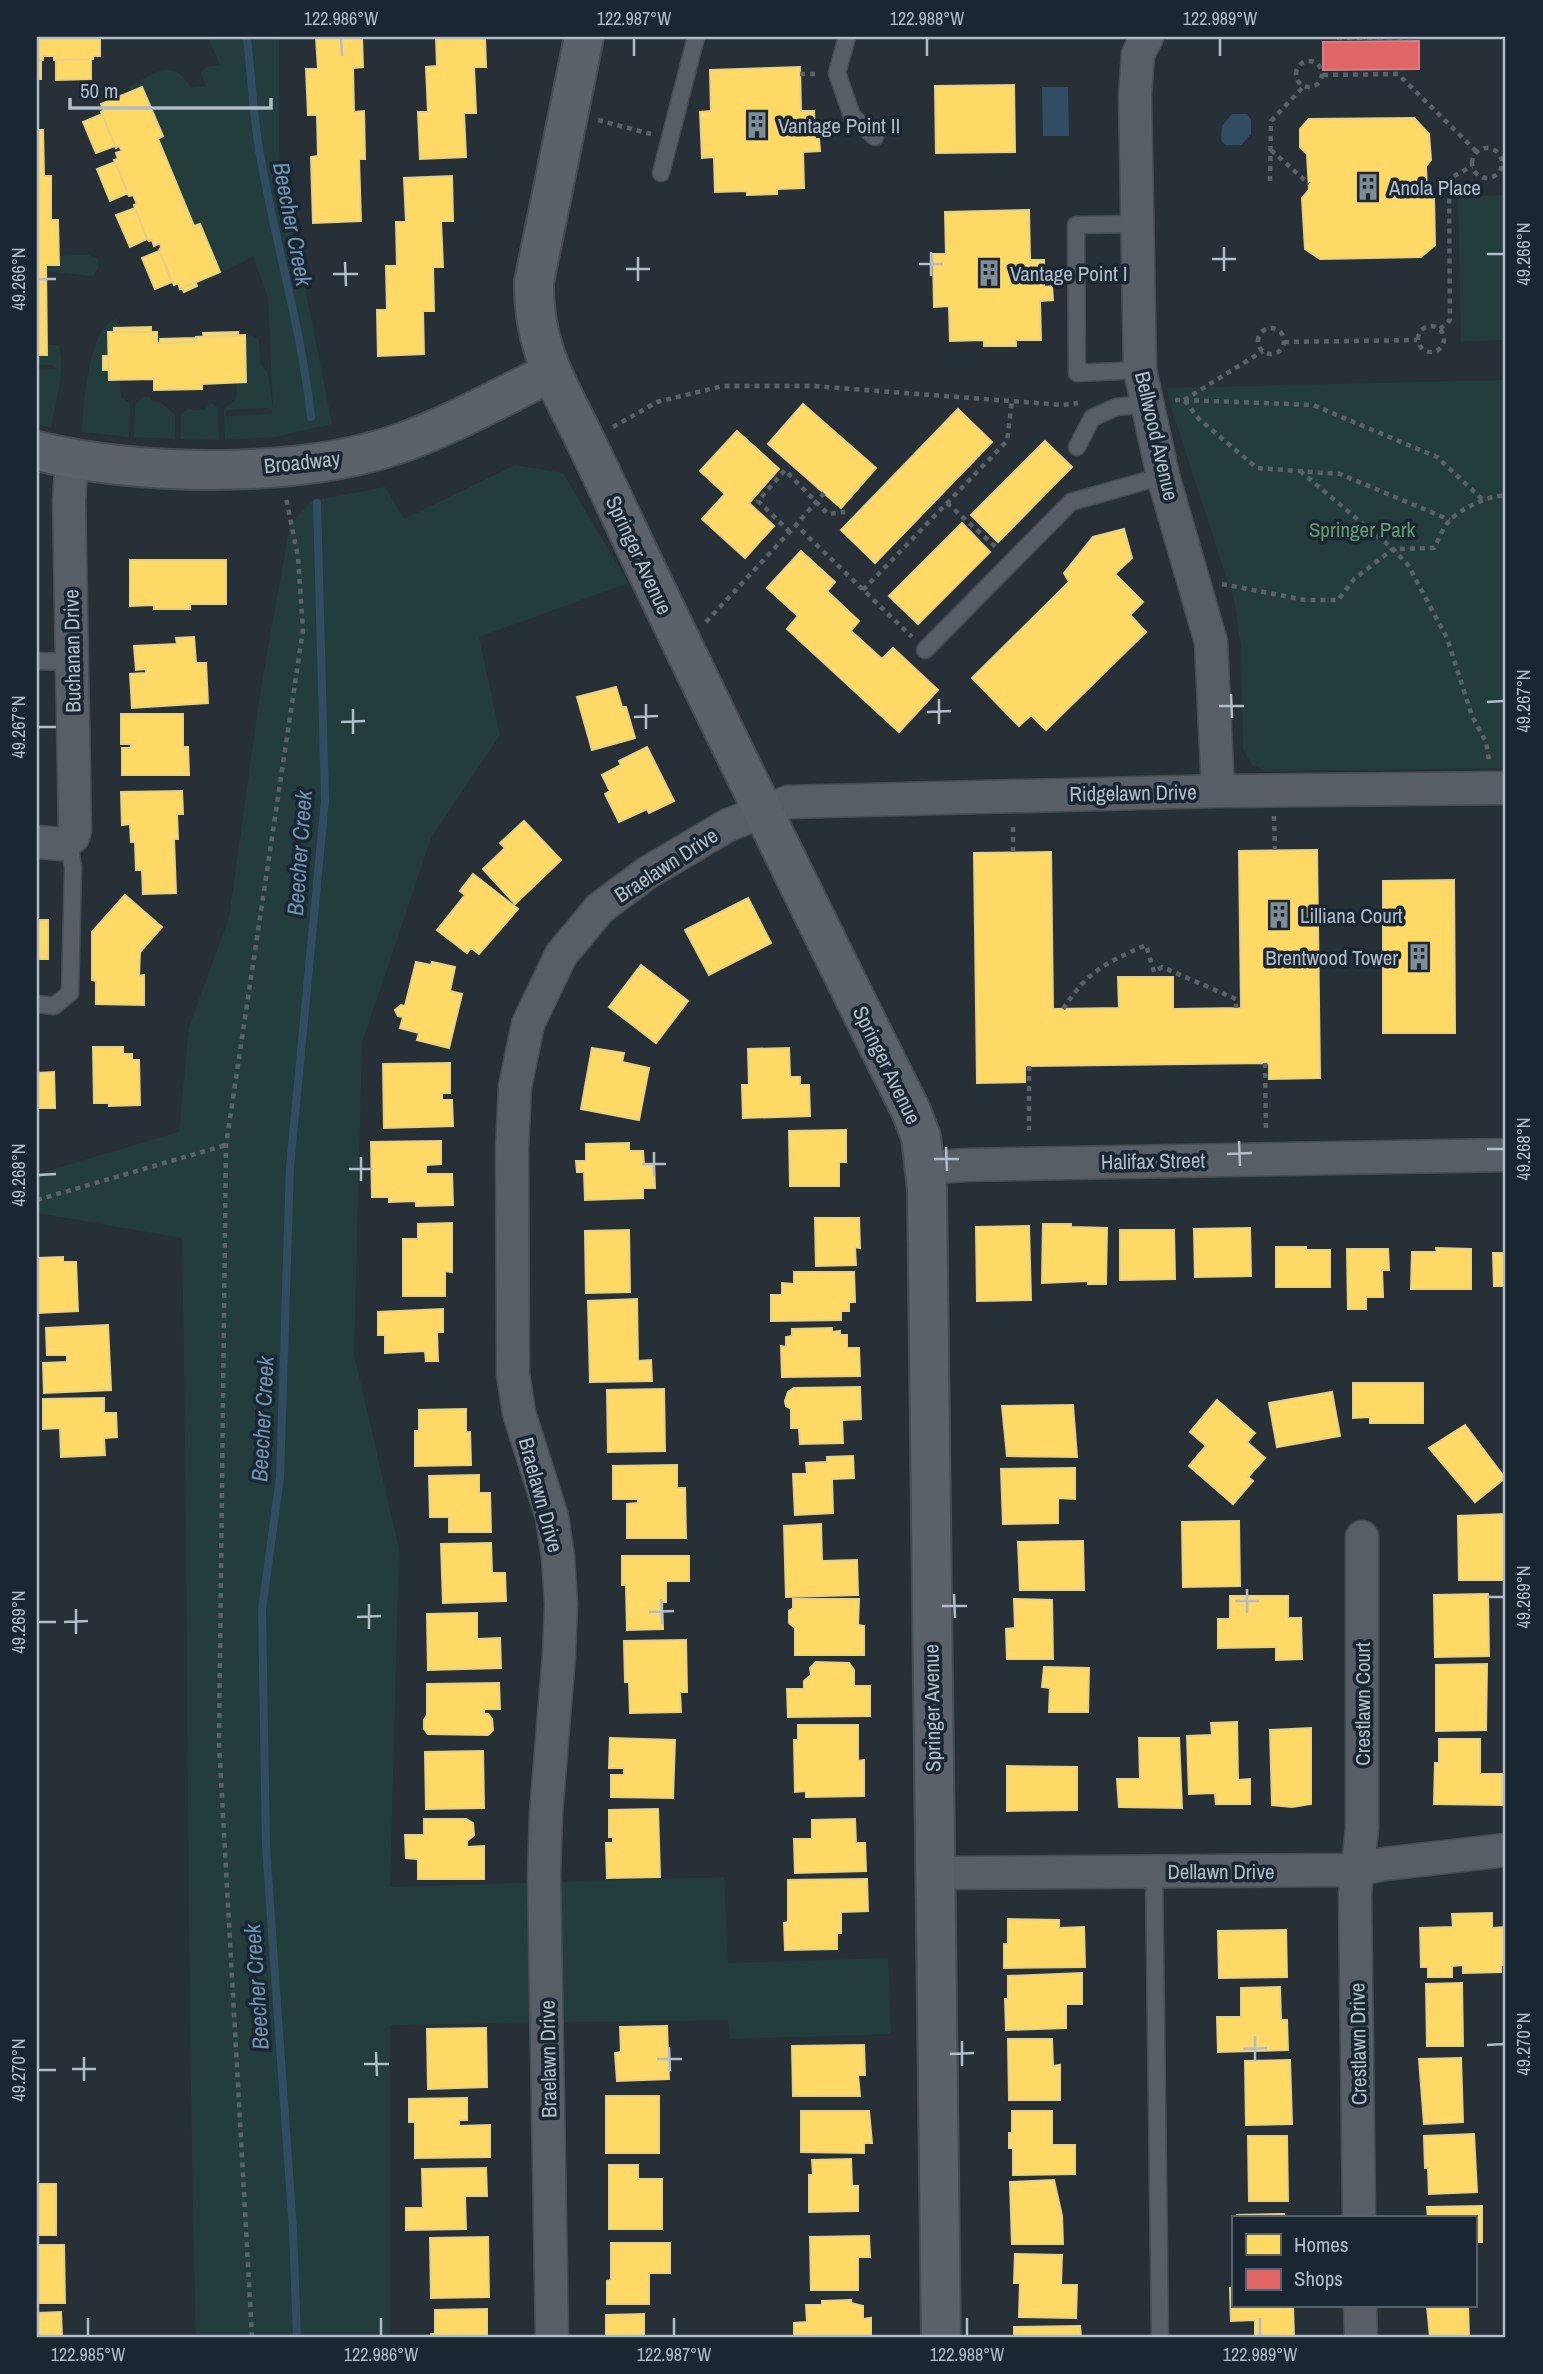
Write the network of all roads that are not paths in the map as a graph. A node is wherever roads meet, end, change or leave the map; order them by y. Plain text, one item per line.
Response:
1 (584, 37) edge
2 (696, 37) edge
3 (847, 37) edge
4 (1145, 37) edge
5 (875, 137) dead end
6 (661, 173) dead end
7 (1137, 224) junction
8 (550, 373) junction
9 (1145, 389) junction
10 (1077, 447) dead end
11 (55, 456) edge
12 (1163, 477) junction
13 (925, 650) road end
14 (37, 661) edge
15 (72, 662) junction
16 (1498, 776) edge
17 (1218, 791) junction
18 (762, 812) junction
19 (69, 841) junction
20 (37, 842) edge
21 (37, 1004) edge
22 (1506, 1155) edge
23 (925, 1168) junction
24 (1362, 1537) dead end
25 (1506, 1850) edge
26 (1357, 1870) junction
27 (1154, 1871) junction
28 (934, 1873) junction
29 (1359, 2216) edge
30 (1360, 2308) edge
31 (552, 2337) edge
32 (940, 2337) edge
33 (1160, 2337) edge
34 (1361, 2337) edge

1 - 8 street, Springer Avenue
2 - 6 lane
3 - 5 lane
4 - 7 street, Bellwood Avenue
7 - 9 street, Bellwood Avenue
7 - 9 lane
8 - 11 street, Broadway
8 - 18 street, Springer Avenue
9 - 10 lane
9 - 12 street, Bellwood Avenue
11 - 15 street, Buchanan Drive
12 - 13 lane
12 - 17 street, Bellwood Avenue
14 - 15 lane
15 - 19 street, Buchanan Drive
16 - 17 street, Ridgelawn Drive
17 - 18 street, Ridgelawn Drive
18 - 23 street, Springer Avenue
18 - 31 street, Braelawn Drive
19 - 20 street
19 - 21 lane
22 - 23 street, Halifax Street
23 - 28 street, Springer Avenue
24 - 26 street, Crestlawn Court
25 - 26 street, Dellawn Drive
26 - 27 street, Dellawn Drive
26 - 29 street, Crestlawn Drive
27 - 28 street, Dellawn Drive
27 - 33 lane
28 - 32 street, Springer Avenue
30 - 34 street

